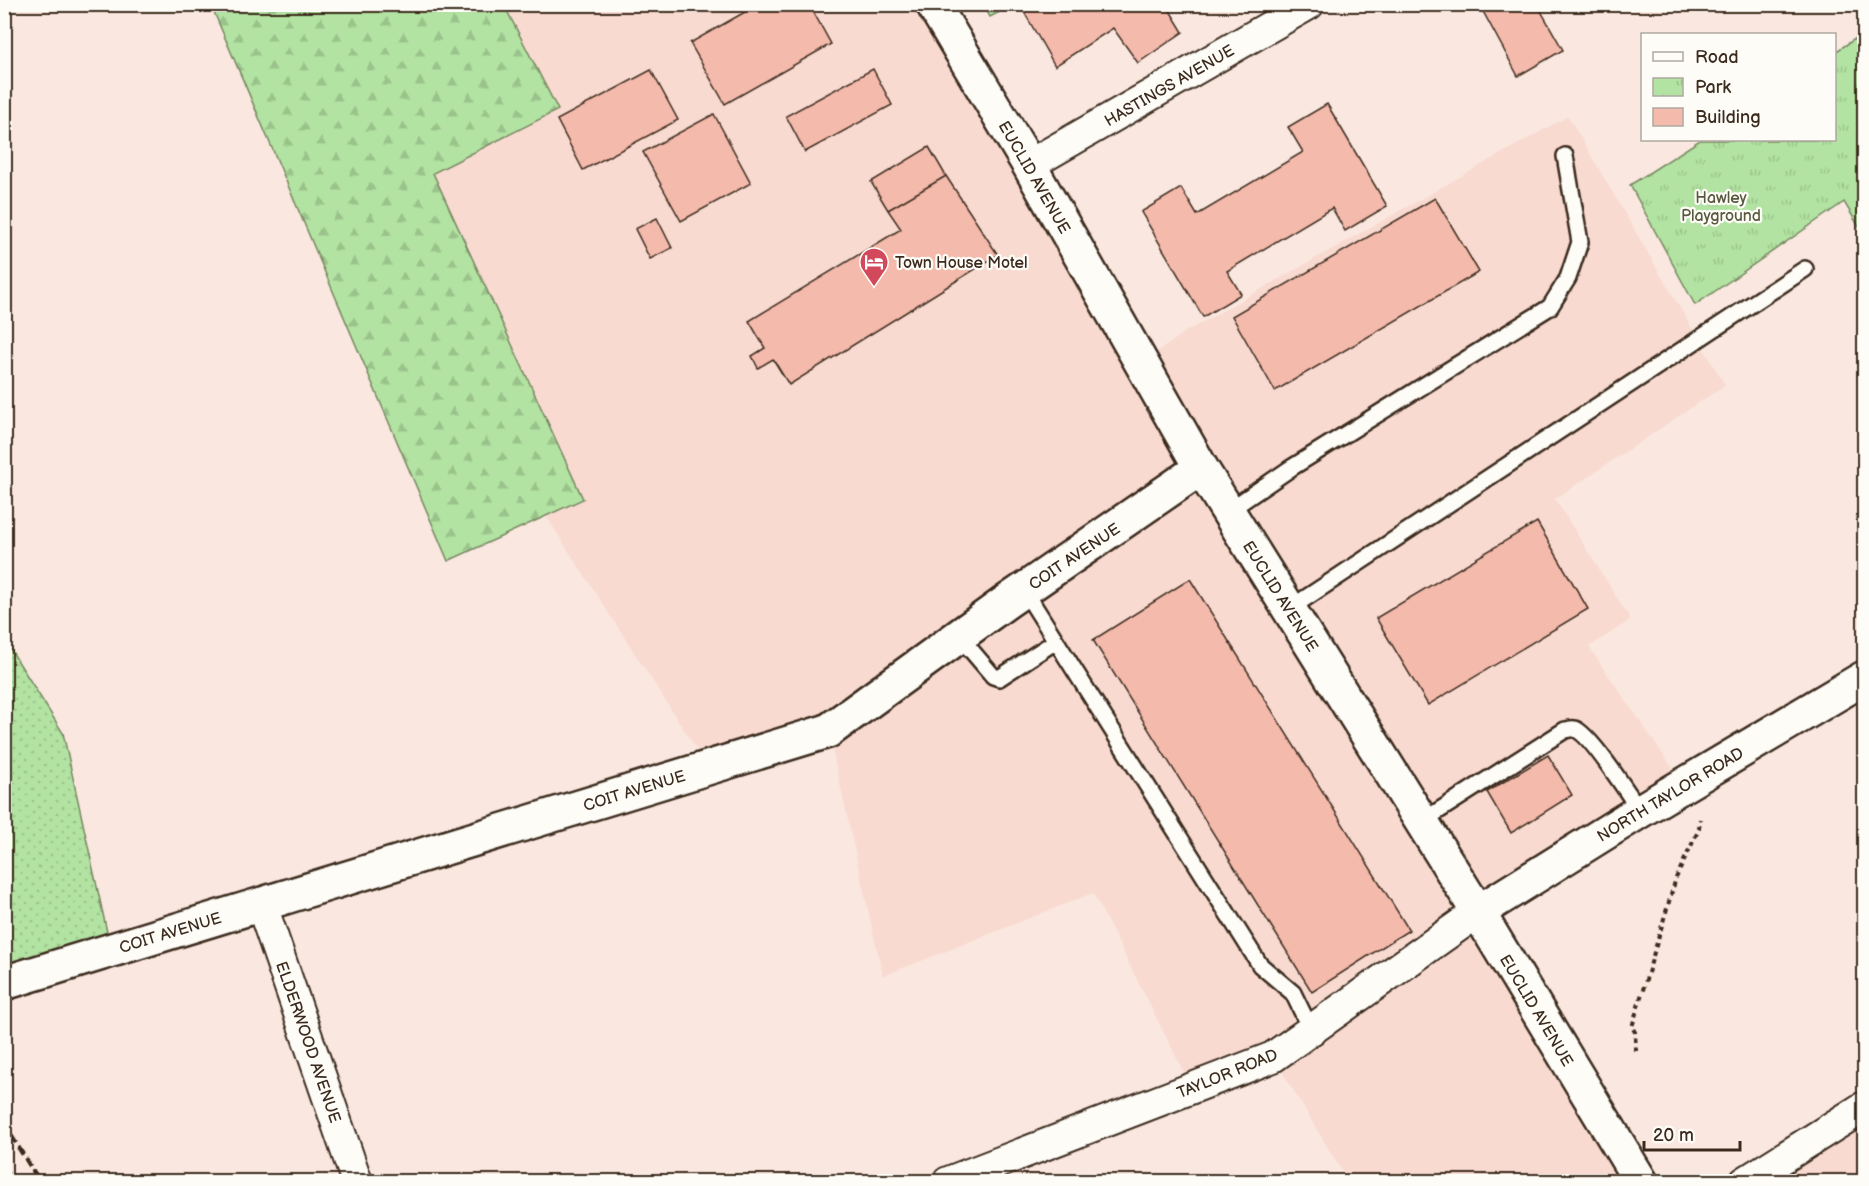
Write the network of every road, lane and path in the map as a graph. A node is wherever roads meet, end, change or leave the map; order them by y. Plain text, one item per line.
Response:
1 (933, 4) edge
2 (1309, 4) edge
3 (1565, 156) dead end
4 (1029, 165) junction
5 (1805, 269) dead end
6 (1202, 468) junction
7 (1228, 511) junction
8 (1024, 590) junction
9 (1289, 609) junction
10 (959, 636) junction
11 (1056, 641) junction
12 (1864, 678) edge
13 (1640, 811) junction
14 (1700, 819) dead end
15 (1421, 822) junction
16 (261, 903) junction
17 (1478, 912) junction
18 (4, 983) edge
19 (1311, 1030) junction
20 (1636, 1051) dead end
21 (1864, 1107) edge
22 (1754, 1179) edge
23 (357, 1182) edge
24 (948, 1182) edge
25 (1641, 1182) edge

1 - 4 street, EUCLID AVENUE
2 - 4 street, HASTINGS AVENUE
3 - 7 lane
4 - 6 street, EUCLID AVENUE
5 - 9 lane
6 - 7 street, EUCLID AVENUE
6 - 8 street, COIT AVENUE
7 - 9 street, EUCLID AVENUE
8 - 10 street, COIT AVENUE
8 - 11 lane
9 - 15 street, EUCLID AVENUE
10 - 11 lane
10 - 16 street, COIT AVENUE
11 - 19 lane
12 - 13 street, NORTH TAYLOR ROAD
13 - 15 lane
13 - 17 street, NORTH TAYLOR ROAD
14 - 20 path
15 - 17 street, EUCLID AVENUE
16 - 18 street, COIT AVENUE
16 - 23 street, ELDERWOOD AVENUE
17 - 19 street, TAYLOR ROAD
17 - 25 street, EUCLID AVENUE
19 - 24 street, TAYLOR ROAD
21 - 22 street

